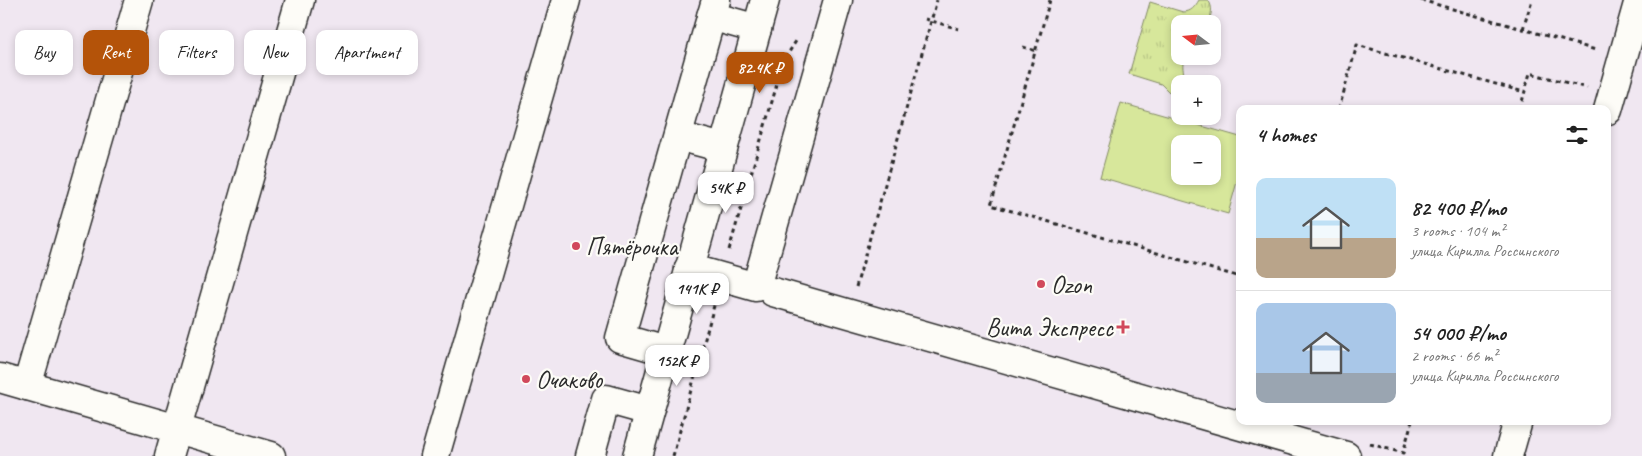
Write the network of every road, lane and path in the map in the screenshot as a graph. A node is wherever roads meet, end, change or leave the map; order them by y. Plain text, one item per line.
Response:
1 (139, 0) edge
2 (300, 0) edge
3 (566, 0) edge
4 (765, 0) edge
5 (838, 0) edge
6 (937, 0) edge
7 (1050, 0) edge
8 (1421, 0) edge
9 (1532, 0) edge
10 (1639, 0) edge
11 (714, 8) edge
12 (925, 19) dead end
13 (931, 20) junction
14 (959, 28) dead end
15 (757, 29) junction
16 (1524, 29) junction
17 (797, 39) dead end
18 (1022, 47) dead end
19 (1036, 50) junction
20 (1601, 51) dead end
21 (1590, 89) dead end
22 (1524, 92) junction
23 (1340, 105) edge
24 (1521, 105) edge
25 (1609, 105) edge
26 (678, 136) junction
27 (723, 148) junction
28 (729, 252) dead end
29 (689, 268) junction
30 (1236, 276) edge
31 (773, 292) dead end
32 (854, 292) dead end
33 (717, 295) dead end
34 (665, 351) junction
35 (0, 378) edge
36 (27, 386) junction
37 (648, 411) junction
38 (1236, 425) edge
39 (1238, 425) edge
40 (1517, 425) edge
41 (177, 429) junction
42 (169, 456) edge
43 (271, 456) edge
44 (435, 456) edge
45 (590, 456) edge
46 (637, 456) edge
47 (673, 456) edge
48 (1346, 456) edge
49 (1508, 456) edge

1 - 36 main road
2 - 41 main road
3 - 44 main road
4 - 15 main road
5 - 29 main road
6 - 13 path
7 - 19 path
8 - 16 path
9 - 16 path
10 - 25 main road
11 - 15 main road
11 - 26 main road
12 - 13 path
13 - 14 path
13 - 32 path
15 - 27 main road
16 - 20 path
17 - 28 path
18 - 19 path
19 - 30 path
21 - 22 path
22 - 23 path
22 - 24 path
26 - 27 main road
26 - 34 main road
27 - 29 main road
29 - 34 main road
31 - 38 main road
33 - 47 path
34 - 37 main road
35 - 36 main road
36 - 41 main road
37 - 45 main road
37 - 46 main road
39 - 48 main road
40 - 49 main road
41 - 42 main road
41 - 43 main road

